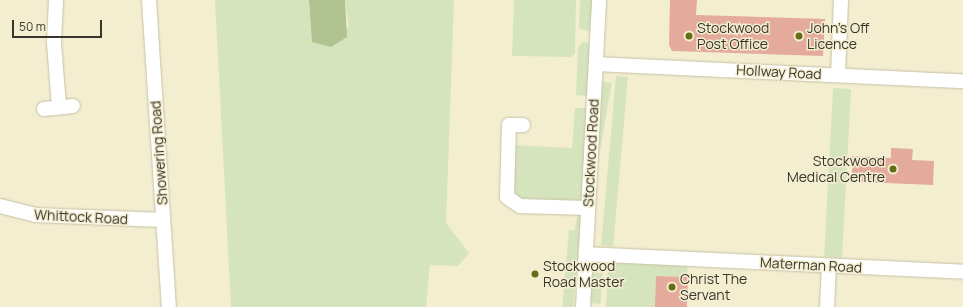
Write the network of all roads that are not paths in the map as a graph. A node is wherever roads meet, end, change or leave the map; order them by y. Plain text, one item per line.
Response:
1 (56, 0) edge
2 (149, 0) edge
3 (599, 0) edge
4 (841, 0) edge
5 (596, 64) junction
6 (838, 75) junction
7 (963, 80) edge
8 (73, 106) dead end
9 (58, 108) junction
10 (44, 109) dead end
11 (523, 125) dead end
12 (0, 206) edge
13 (588, 208) junction
14 (163, 220) junction
15 (586, 254) junction
16 (829, 266) junction
17 (963, 272) edge
18 (169, 307) edge
19 (583, 307) edge
20 (827, 307) edge

1 - 9 street
2 - 14 street, Showering Road
3 - 5 street, Stockwood Road
4 - 6 street
5 - 6 street, Hollway Road
5 - 13 street, Stockwood Road
6 - 7 street, Hollway Road
8 - 9 street
9 - 10 street
11 - 13 street
12 - 14 street, Whittock Road
13 - 15 street, Stockwood Road
14 - 18 street, Showering Road
15 - 16 street, Materman Road
15 - 19 street, Stockwood Road
16 - 17 street, Materman Road
16 - 20 street

